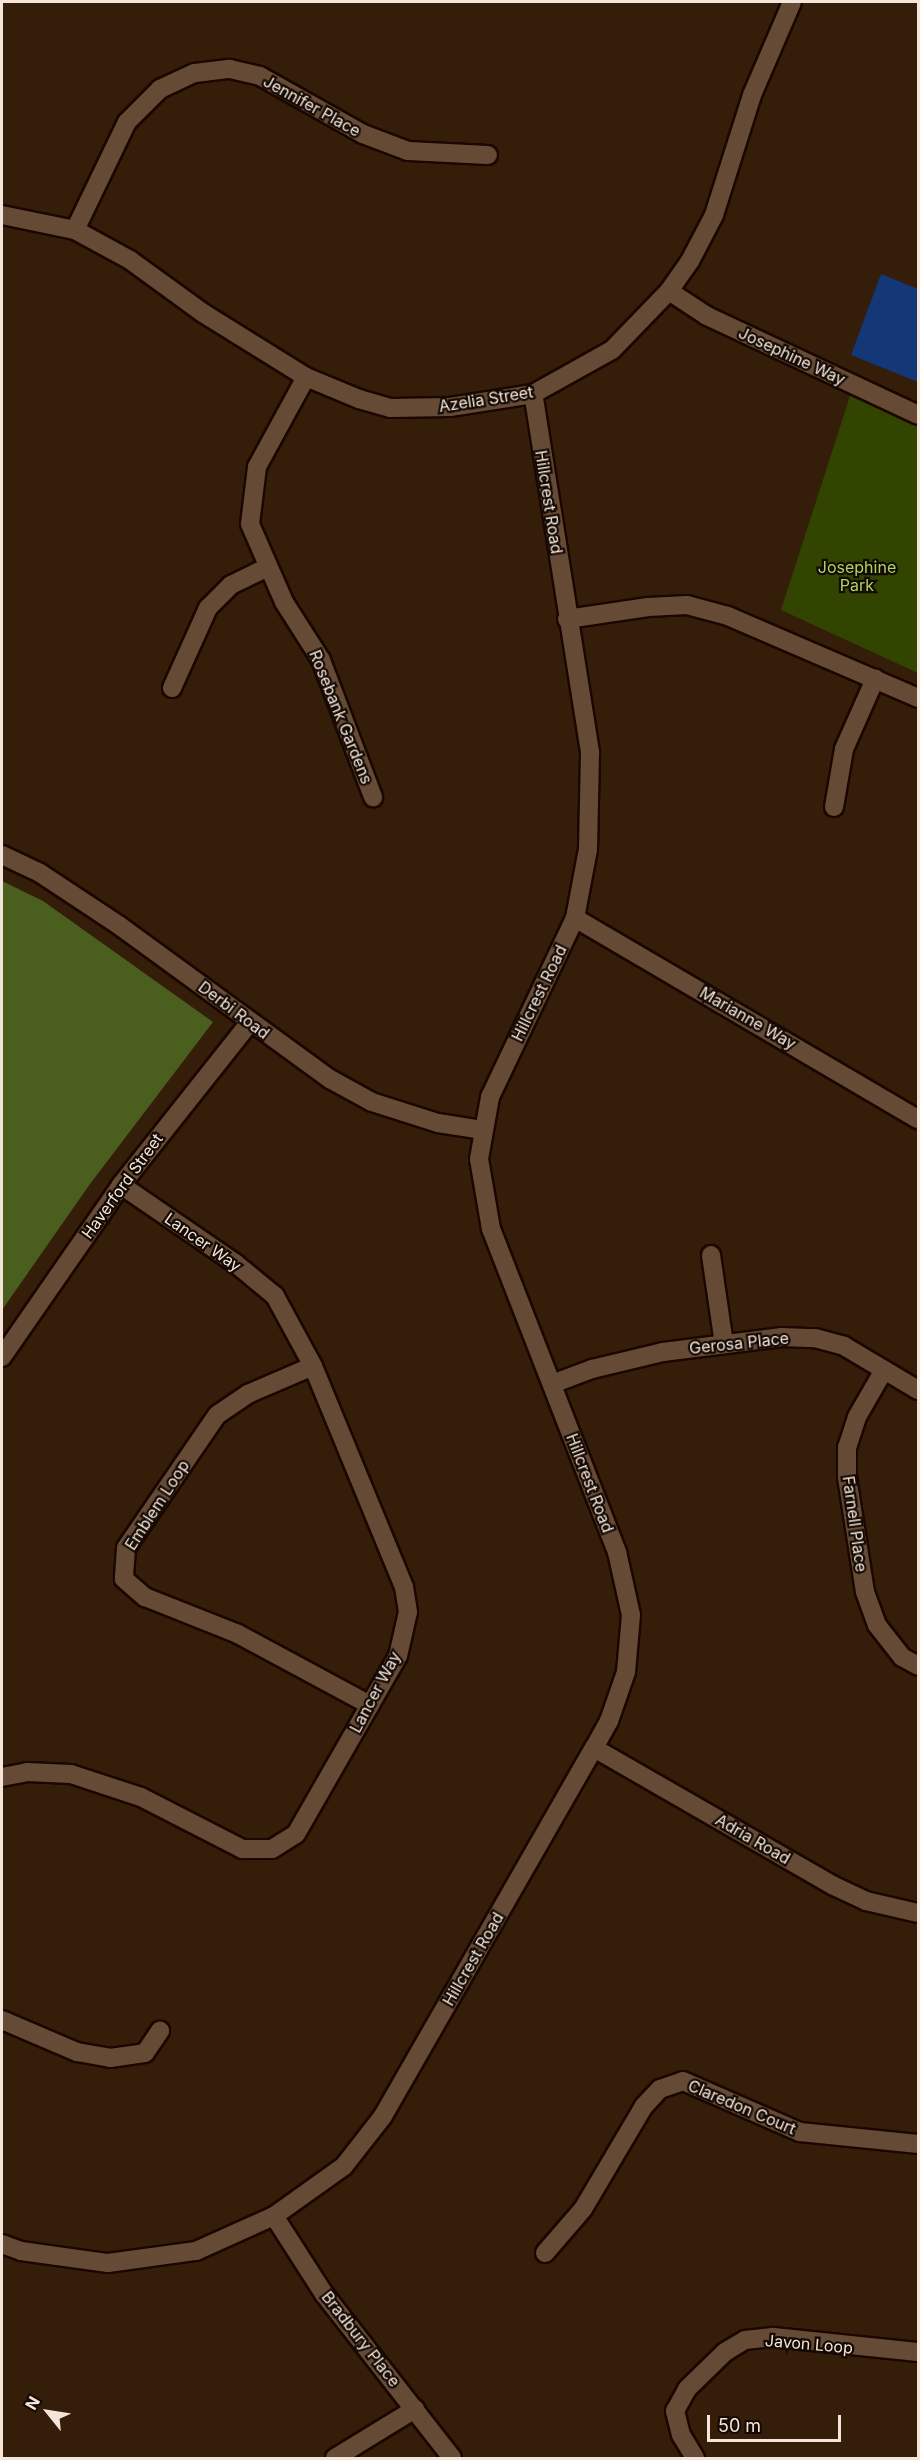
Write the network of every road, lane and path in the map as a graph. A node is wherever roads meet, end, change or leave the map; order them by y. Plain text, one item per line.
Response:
1 (792, 2) edge
2 (488, 155) dead end
3 (2, 215) edge
4 (75, 230) junction
5 (669, 291) junction
6 (306, 377) junction
7 (533, 394) junction
8 (918, 415) edge
9 (266, 568) junction
10 (567, 619) junction
11 (875, 679) junction
12 (172, 688) dead end
13 (918, 698) edge
14 (373, 797) dead end
15 (834, 807) dead end
16 (2, 855) edge
17 (575, 918) junction
18 (250, 1022) junction
19 (918, 1119) edge
20 (483, 1130) junction
21 (121, 1185) junction
22 (711, 1255) dead end
23 (724, 1344) junction
24 (2, 1357) edge
25 (313, 1366) junction
26 (884, 1370) junction
27 (552, 1384) junction
28 (918, 1390) edge
29 (918, 1666) edge
30 (370, 1705) junction
31 (594, 1748) junction
32 (2, 1777) edge
33 (918, 1913) edge
34 (2, 2020) edge
35 (160, 2031) dead end
36 (918, 2144) edge
37 (274, 2217) junction
38 (2, 2244) edge
39 (545, 2253) dead end
40 (918, 2352) edge
41 (415, 2409) junction
42 (335, 2458) edge
43 (452, 2458) edge
44 (695, 2458) edge

1 - 5 street, Azelia Street
2 - 4 street, Jennifer Place
3 - 4 street, Azelia Street
4 - 6 street, Azelia Street
5 - 7 street, Azelia Street
5 - 8 street, Josephine Way
6 - 7 street, Azelia Street
6 - 9 street, Rosebank Gardens
7 - 10 street, Hillcrest Road
9 - 12 street
9 - 14 street, Rosebank Gardens
10 - 11 street
10 - 17 street, Hillcrest Road
11 - 13 street
11 - 15 street
16 - 18 street, Derbi Road
17 - 19 street, Marianne Way
17 - 20 street, Hillcrest Road
18 - 20 street, Derbi Road
18 - 21 street, Haverford Street
20 - 27 street, Hillcrest Road
21 - 24 street, Haverford Street
21 - 25 street, Lancer Way
22 - 23 street
23 - 26 street, Gerosa Place
23 - 27 street, Gerosa Place
25 - 30 street, Lancer Way
25 - 30 street, Emblem Loop
26 - 28 street, Gerosa Place
26 - 29 street, Farnell Place
27 - 31 street, Hillcrest Road
30 - 32 street, Lancer Way
31 - 33 street, Adria Road
31 - 37 street, Hillcrest Road
34 - 35 street
36 - 39 street, Claredon Court
37 - 38 street, Hillcrest Road
37 - 41 street, Bradbury Place
40 - 44 street, Javon Loop
41 - 42 street
41 - 43 street, Bradbury Place

